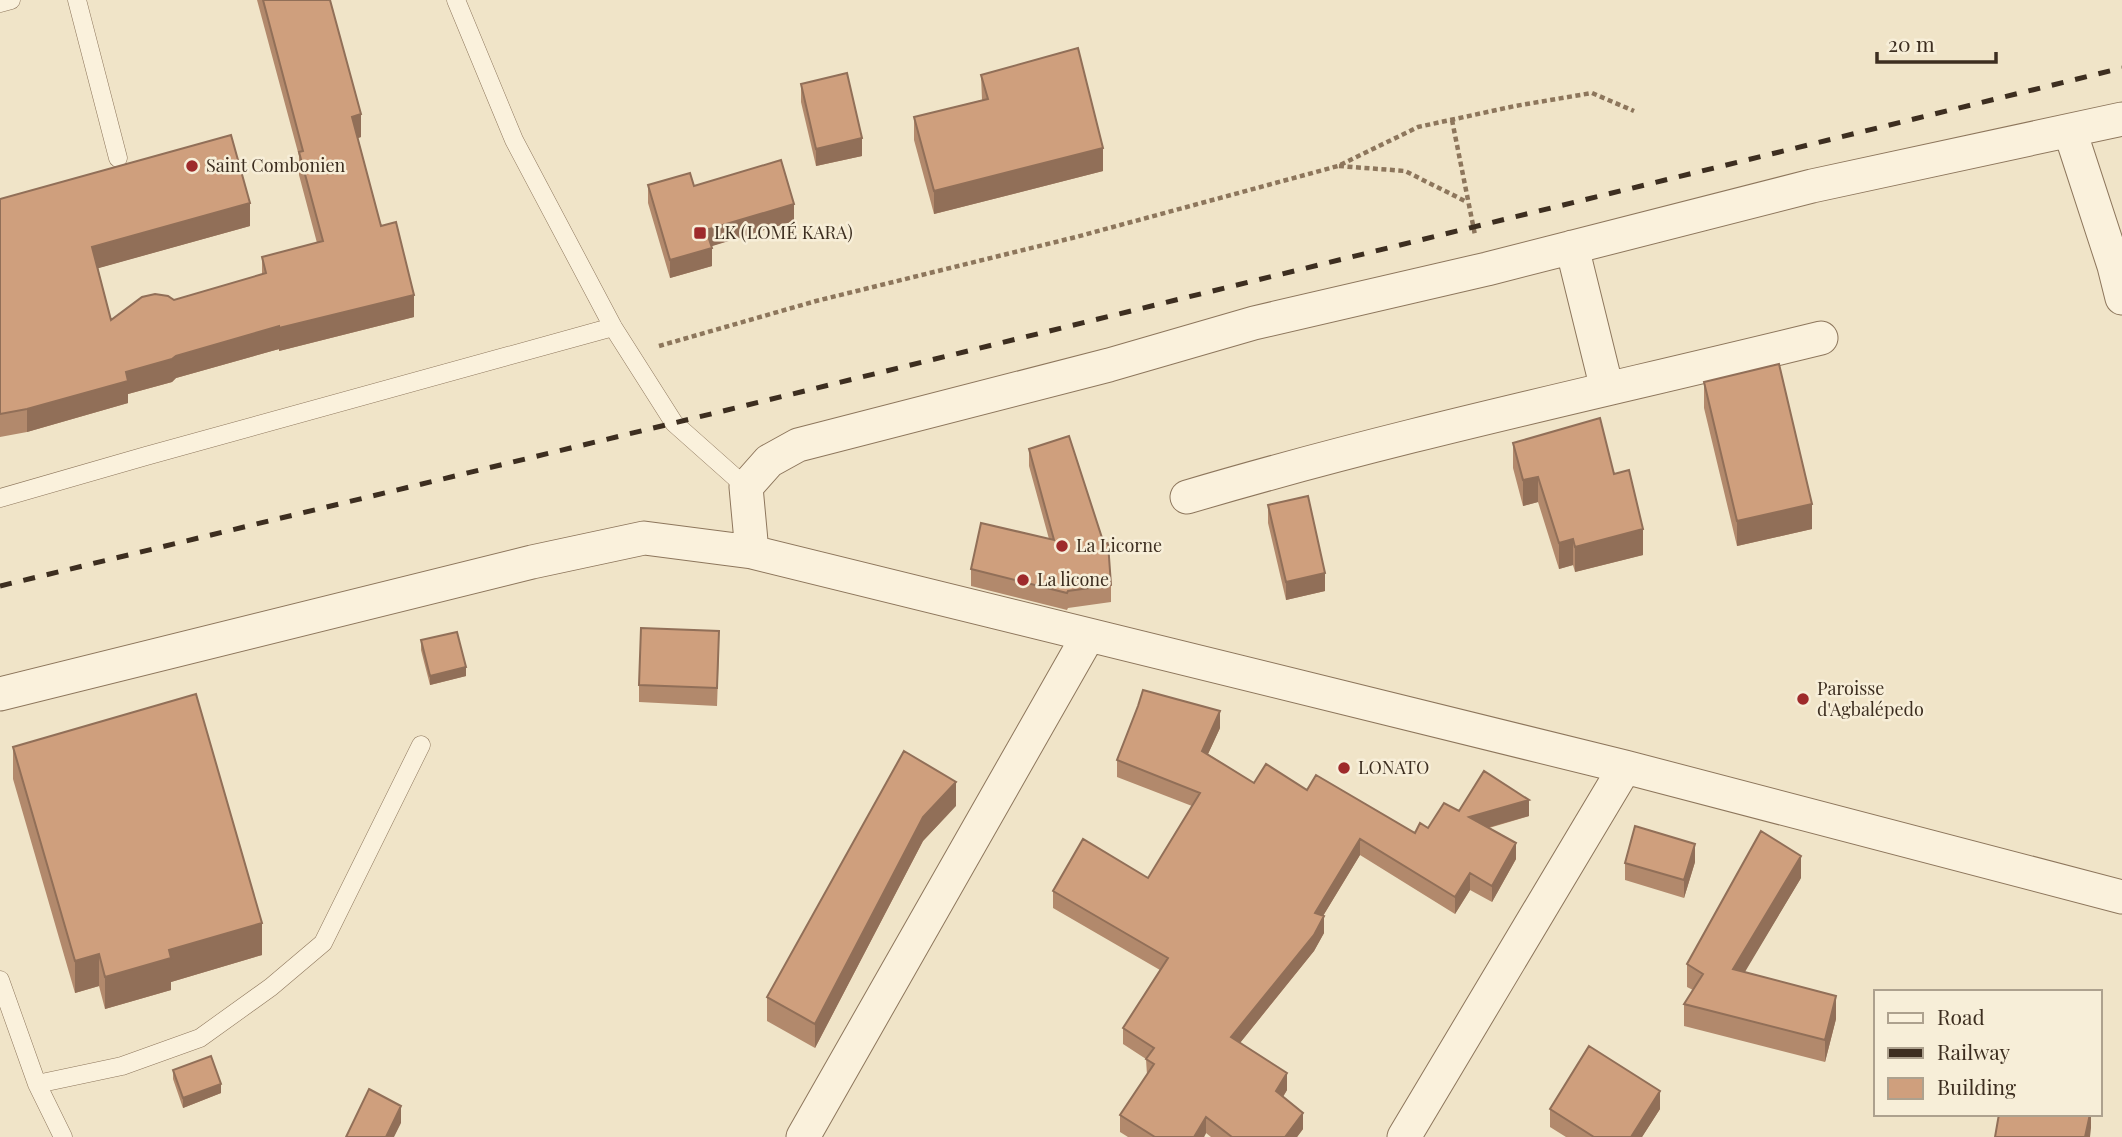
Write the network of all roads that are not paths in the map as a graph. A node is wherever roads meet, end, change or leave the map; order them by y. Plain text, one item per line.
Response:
1 (11, 0) edge
2 (77, 0) edge
3 (456, 0) edge
4 (0, 3) edge
5 (2122, 119) edge
6 (2070, 131) junction
7 (118, 158) dead end
8 (1572, 247) junction
9 (2122, 298) edge
10 (613, 327) junction
11 (1821, 338) dead end
12 (1607, 389) junction
13 (746, 487) junction
14 (1187, 497) dead end
15 (0, 498) edge
16 (752, 552) junction
17 (1088, 636) junction
18 (0, 694) edge
19 (421, 745) dead end
20 (1625, 768) junction
21 (2122, 897) edge
22 (0, 980) edge
23 (37, 1084) junction
24 (63, 1137) edge
25 (803, 1137) edge
26 (1404, 1137) edge

1 - 4 lane
2 - 7 lane
3 - 10 lane
5 - 6 street
6 - 8 street
6 - 9 street
8 - 12 street
8 - 13 street
10 - 13 lane
10 - 15 lane
11 - 12 street
12 - 14 street
13 - 16 street
16 - 17 street
16 - 18 street
17 - 20 street
17 - 25 street
19 - 23 lane
20 - 21 street
20 - 26 street
22 - 23 lane
23 - 24 lane

